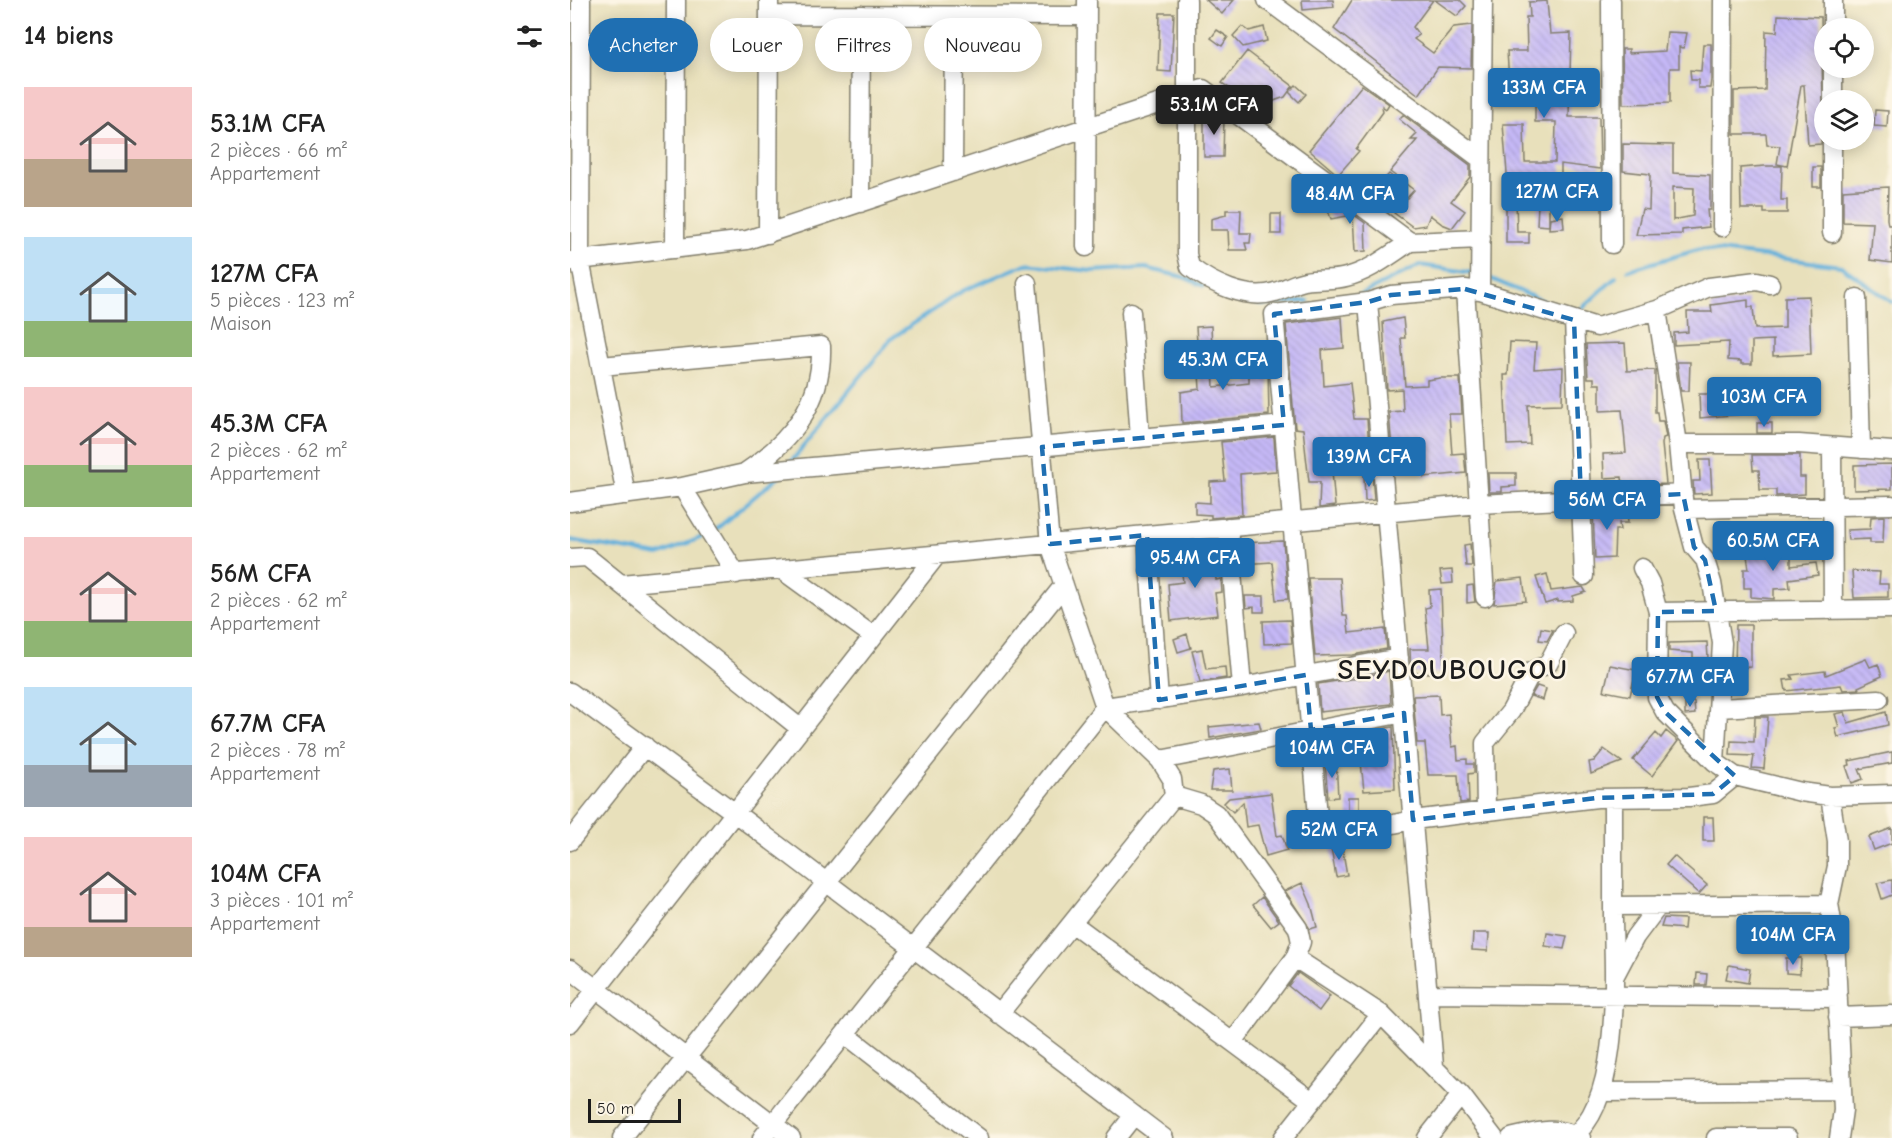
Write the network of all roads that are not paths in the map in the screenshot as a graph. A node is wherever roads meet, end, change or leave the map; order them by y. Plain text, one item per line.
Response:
1 (581, 0) edge
2 (676, 0) edge
3 (1187, 0) edge
4 (1267, 0) edge
5 (1483, 0) edge
6 (1611, 0) edge
7 (1723, 0) edge
8 (1833, 0) edge
9 (769, 7) edge
10 (1087, 8) edge
11 (861, 15) junction
12 (954, 16) junction
13 (1833, 18) edge
14 (1186, 95) junction
15 (1086, 128) junction
16 (1832, 150) edge
17 (1481, 159) junction
18 (953, 172) junction
19 (860, 203) junction
20 (1722, 227) dead end
21 (1832, 233) dead end
22 (768, 234) junction
23 (1480, 239) junction
24 (1410, 242) junction
25 (1612, 244) dead end
26 (1086, 247) dead end
27 (675, 249) junction
28 (575, 261) edge
29 (1027, 283) dead end
30 (1770, 284) dead end
31 (1472, 290) junction
32 (1857, 298) dead end
33 (1368, 302) junction
34 (1657, 310) junction
35 (1131, 312) dead end
36 (1574, 320) junction
37 (601, 366) junction
38 (1284, 426) junction
39 (1140, 438) junction
40 (1678, 444) junction
41 (1042, 447) junction
42 (1832, 447) junction
43 (1861, 449) junction
44 (1892, 451) edge
45 (745, 473) junction
46 (682, 487) junction
47 (626, 495) junction
48 (1581, 499) junction
49 (1683, 501) junction
50 (570, 502) edge
51 (1479, 504) junction
52 (1892, 505) edge
53 (1832, 506) junction
54 (1387, 512) junction
55 (1293, 521) junction
56 (1228, 527) junction
57 (1147, 535) junction
58 (1050, 544) junction
59 (937, 555) junction
60 (570, 558) edge
61 (1642, 568) dead end
62 (782, 570) junction
63 (736, 574) junction
64 (1584, 576) dead end
65 (621, 584) junction
66 (1064, 585) junction
67 (1485, 597) dead end
68 (1892, 609) edge
69 (1833, 610) junction
70 (1716, 611) junction
71 (1658, 612) junction
72 (1564, 633) dead end
73 (873, 636) junction
74 (1399, 658) junction
75 (1306, 675) junction
76 (1242, 687) junction
77 (570, 692) edge
78 (1879, 699) dead end
79 (1159, 700) junction
80 (1105, 707) junction
81 (1719, 708) junction
82 (1404, 713) junction
83 (801, 729) junction
84 (1311, 730) junction
85 (645, 746) junction
86 (1160, 760) junction
87 (1715, 762) junction
88 (1735, 776) junction
89 (1892, 794) edge
90 (1174, 796) junction
91 (1830, 796) junction
92 (1613, 798) junction
93 (1486, 811) junction
94 (735, 813) junction
95 (1413, 820) junction
96 (570, 841) edge
97 (825, 884) junction
98 (1829, 904) junction
99 (1659, 905) junction
100 (1613, 906) junction
101 (1072, 923) junction
102 (913, 950) junction
103 (1295, 958) junction
104 (570, 969) edge
105 (1614, 978) junction
106 (596, 990) junction
107 (1428, 994) junction
108 (1614, 996) junction
109 (1838, 998) junction
110 (999, 1014) junction
111 (1381, 1014) junction
112 (1892, 1015) edge
113 (1838, 1017) junction
114 (570, 1023) edge
115 (845, 1034) junction
116 (1233, 1042) junction
117 (686, 1058) junction
118 (1434, 1066) junction
119 (1842, 1090) junction
120 (1602, 1092) junction
121 (1461, 1095) junction
122 (1312, 1101) junction
123 (1134, 1115) junction
124 (768, 1131) edge
125 (1576, 1137) edge
126 (622, 1138) edge
127 (791, 1138) edge
128 (980, 1138) edge
129 (1116, 1138) edge
130 (1164, 1138) edge
131 (1283, 1138) edge
132 (1427, 1138) edge
133 (1494, 1138) edge
134 (1511, 1138) edge
135 (1716, 1138) edge
136 (1788, 1138) edge
137 (1839, 1138) edge

1 - 28 street
2 - 27 street
3 - 14 street
4 - 17 street
5 - 17 street
6 - 25 street
7 - 20 street
8 - 13 street
9 - 11 street
9 - 22 street
10 - 12 street
10 - 15 street
11 - 12 street
11 - 19 street
12 - 18 street
14 - 15 street
14 - 24 street
14 - 24 street
15 - 18 street
15 - 26 street
16 - 21 street
17 - 23 street
18 - 19 street
19 - 22 street
22 - 27 street
23 - 24 street
23 - 31 street
27 - 28 street
28 - 37 street
29 - 41 street
30 - 34 street
31 - 33 street
31 - 36 street
31 - 51 street
32 - 43 street
33 - 38 street
33 - 54 street
34 - 36 street
34 - 40 street
35 - 39 street
36 - 48 street
37 - 45 street
37 - 47 street
38 - 39 street
38 - 55 street
39 - 41 street
40 - 42 street
40 - 49 street
41 - 45 street
41 - 58 street
42 - 43 street
42 - 53 street
43 - 44 street
45 - 46 street
46 - 47 street
46 - 63 street
47 - 50 street
48 - 49 street
48 - 51 street
48 - 64 street
49 - 53 street
49 - 70 street
51 - 54 street
51 - 67 street
52 - 53 street
53 - 69 street
54 - 55 street
54 - 74 street
55 - 56 street
55 - 75 street
56 - 57 street
56 - 76 street
57 - 58 street
57 - 79 street
58 - 59 street
58 - 66 street
59 - 62 street
59 - 73 street
60 - 65 street
61 - 71 street
62 - 63 street
62 - 73 street
63 - 65 street
65 - 83 street
66 - 80 street
66 - 97 street
68 - 69 street
69 - 70 street
70 - 71 street
70 - 81 street
71 - 87 street
72 - 93 street
73 - 83 street
74 - 75 street
74 - 82 street
75 - 76 street
75 - 84 street
76 - 79 street
77 - 85 street
78 - 81 street
79 - 80 street
80 - 86 street
80 - 102 street
81 - 87 street
82 - 84 street
82 - 95 street
83 - 94 street
84 - 86 street
84 - 95 street
85 - 94 street
85 - 96 street
86 - 90 street
87 - 88 street
88 - 91 street
88 - 92 street
89 - 91 street
90 - 101 street
90 - 103 street
91 - 98 street
92 - 93 street
92 - 100 street
93 - 95 street
94 - 97 street
94 - 106 street
95 - 107 street
97 - 102 street
97 - 117 street
98 - 99 street
98 - 109 street
99 - 100 street
99 - 105 street
100 - 105 street
101 - 110 street
101 - 116 street
102 - 110 street
102 - 115 street
103 - 111 street
103 - 116 street
104 - 106 street
105 - 108 street
106 - 114 street
106 - 117 street
107 - 108 street
107 - 118 street
108 - 109 street
108 - 120 street
109 - 113 street
110 - 123 street
111 - 118 street
111 - 122 street
112 - 113 street
113 - 119 street
115 - 124 street
115 - 128 street
116 - 122 street
117 - 124 street
117 - 126 street
118 - 121 street
119 - 120 street
119 - 137 street
120 - 125 street
121 - 132 street
121 - 133 street
122 - 131 street
123 - 129 street
123 - 130 street
124 - 127 street
125 - 134 street
135 - 136 street

